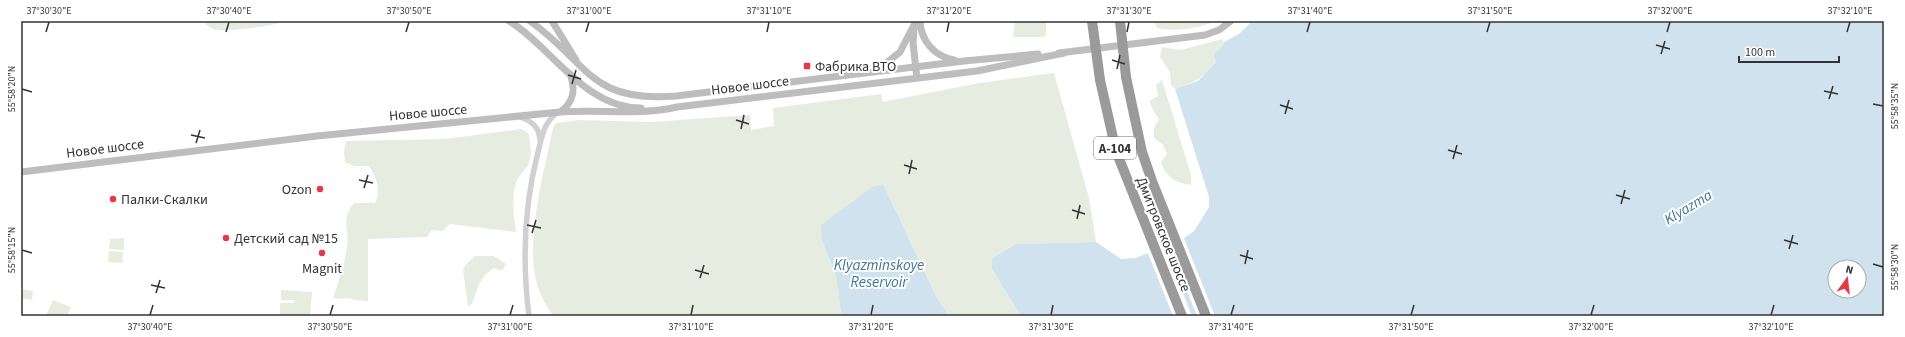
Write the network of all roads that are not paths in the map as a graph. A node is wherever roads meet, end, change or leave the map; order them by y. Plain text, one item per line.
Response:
1 (509, 21) edge
2 (530, 21) edge
3 (552, 21) edge
4 (916, 21) edge
5 (920, 21) edge
6 (1092, 21) edge
7 (1120, 21) edge
8 (1231, 21) edge
9 (1064, 53) junction
10 (964, 61) junction
11 (916, 66) junction
12 (583, 70) junction
13 (875, 71) junction
14 (570, 74) junction
15 (917, 78) junction
16 (677, 107) junction
17 (560, 112) junction
18 (543, 113) junction
19 (518, 116) junction
20 (548, 120) junction
21 (540, 143) junction
22 (21, 172) edge
23 (529, 316) edge
24 (1182, 316) edge
25 (1206, 316) edge

1 - 14 main road
2 - 12 main road
3 - 12 main road
4 - 11 main road
4 - 13 main road
5 - 10 main road
6 - 24 highway, Дмитровское шоссе / А-104, bridge
7 - 25 highway, Дмитровское шоссе / А-104, bridge
8 - 9 main road
9 - 10 main road, Новое шоссе
9 - 15 main road, Новое шоссе
10 - 11 main road, Новое шоссе
11 - 13 main road, Новое шоссе
11 - 15 main road
12 - 13 main road, Новое шоссе
14 - 16 main road
14 - 17 main road
15 - 16 main road, Новое шоссе
16 - 17 main road, Новое шоссе
17 - 18 main road, Новое шоссе
17 - 20 street
18 - 19 main road, Новое шоссе
18 - 20 street
19 - 21 street
19 - 22 main road, Новое шоссе
20 - 21 street
21 - 23 street

